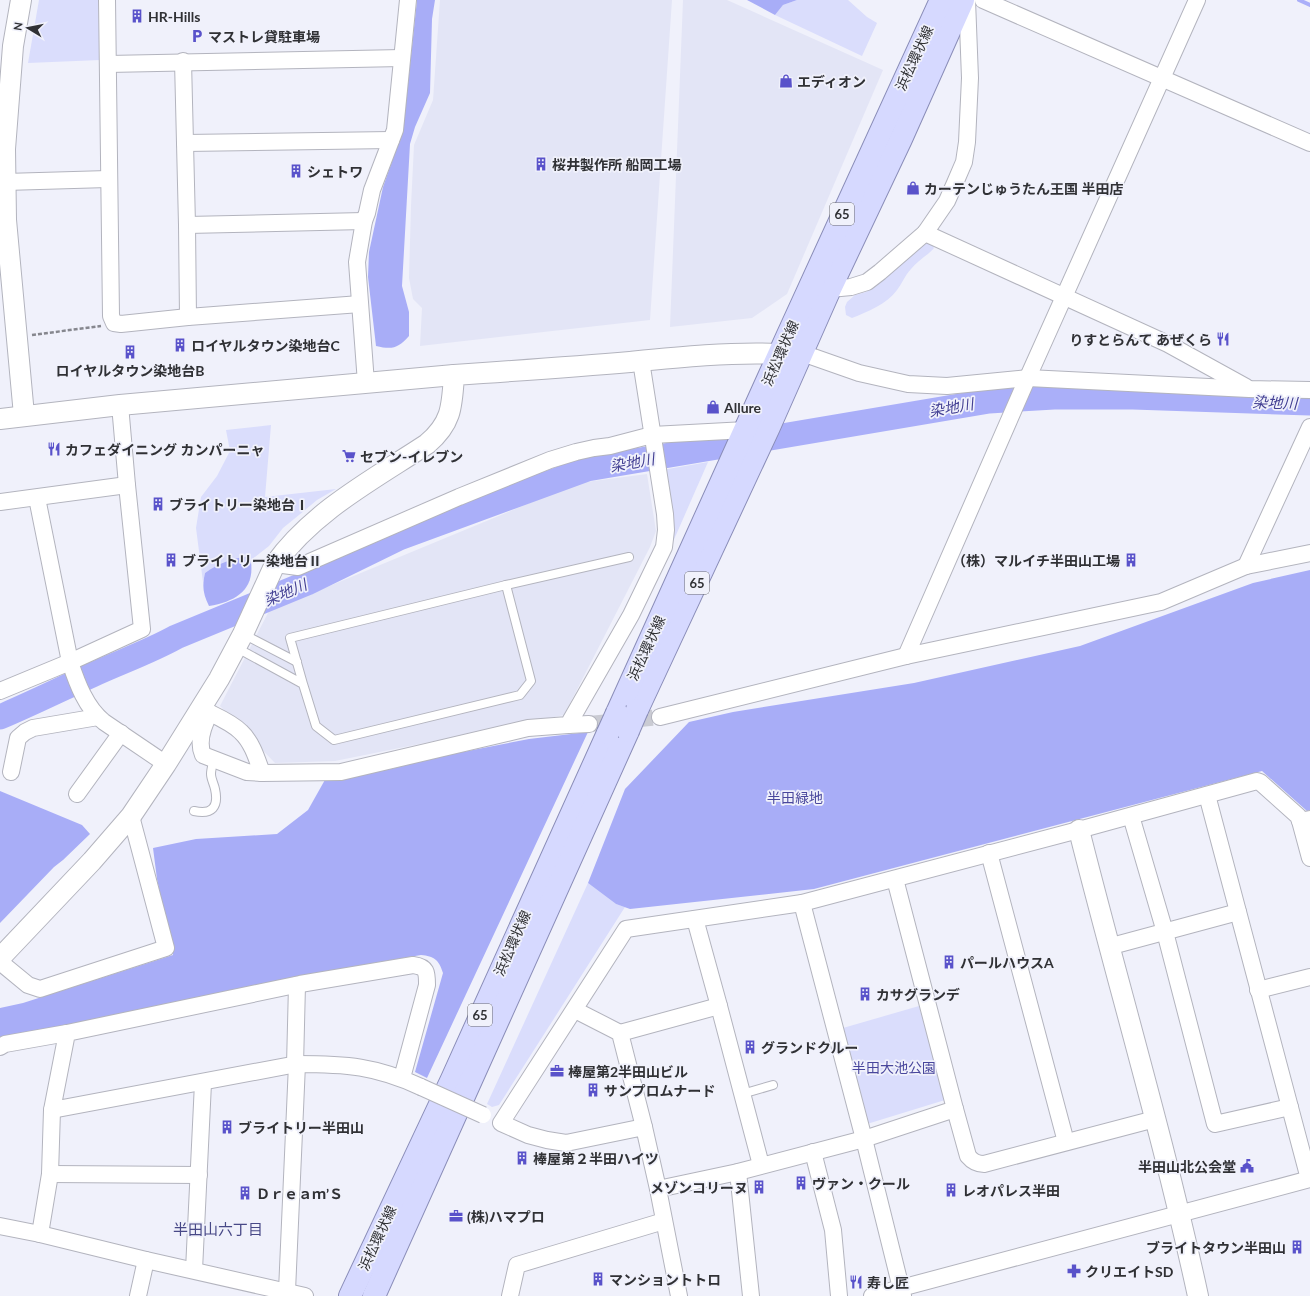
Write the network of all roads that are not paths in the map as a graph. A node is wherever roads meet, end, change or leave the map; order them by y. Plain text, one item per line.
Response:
1 (22, 0) edge
2 (107, 0) edge
3 (408, 0) edge
4 (941, 0) edge
5 (963, 0) edge
6 (967, 0) edge
7 (983, 0) edge
8 (1196, 0) edge
9 (7, 45) edge
10 (402, 58) junction
11 (183, 61) junction
12 (108, 64) junction
13 (1163, 77) junction
14 (391, 140) junction
15 (1310, 142) edge
16 (185, 143) junction
17 (108, 179) junction
18 (6, 182) junction
19 (364, 221) junction
20 (187, 225) junction
21 (925, 233) junction
22 (830, 289) junction
23 (1064, 298) junction
24 (360, 304) junction
25 (188, 317) junction
26 (802, 353) junction
27 (779, 354) junction
28 (641, 361) junction
29 (454, 375) junction
30 (1026, 382) junction
31 (366, 383) junction
32 (1249, 389) junction
33 (1310, 390) edge
34 (120, 405) junction
35 (24, 416) junction
36 (0, 419) edge
37 (746, 430) junction
38 (1308, 434) edge
39 (652, 439) junction
40 (127, 485) junction
41 (37, 498) junction
42 (0, 502) edge
43 (1310, 553) edge
44 (629, 557) dead end
45 (275, 564) junction
46 (1246, 566) junction
47 (506, 585) junction
48 (241, 635) junction
49 (906, 656) junction
50 (297, 662) junction
51 (72, 667) junction
52 (303, 684) junction
53 (0, 691) edge
54 (205, 711) junction
55 (660, 717) tunnel mouth
56 (98, 718) junction
57 (616, 722) junction
58 (568, 725) junction
59 (121, 733) junction
60 (214, 759) junction
61 (166, 764) junction
62 (10, 772) dead end
63 (262, 773) junction
64 (77, 794) dead end
65 (1207, 795) junction
66 (194, 811) dead end
67 (131, 816) junction
68 (1131, 816) junction
69 (1305, 820) edge
70 (1079, 830) junction
71 (988, 853) junction
72 (1310, 858) edge
73 (895, 879) junction
74 (802, 903) junction
75 (1238, 912) junction
76 (695, 918) junction
77 (1165, 932) junction
78 (1108, 947) junction
79 (0, 958) edge
80 (0, 962) edge
81 (1310, 977) edge
82 (297, 985) junction
83 (1258, 990) junction
84 (719, 1006) junction
85 (575, 1010) junction
86 (67, 1033) junction
87 (620, 1033) junction
88 (0, 1047) edge
89 (296, 1064) junction
90 (402, 1078) junction
91 (203, 1083) junction
92 (773, 1086) dead end
93 (742, 1094) junction
94 (1290, 1107) junction
95 (955, 1109) junction
96 (52, 1110) junction
97 (1155, 1119) junction
98 (501, 1123) junction
99 (644, 1126) junction
100 (864, 1139) junction
101 (1066, 1142) junction
102 (813, 1152) junction
103 (761, 1165) junction
104 (738, 1172) junction
105 (50, 1174) junction
106 (199, 1176) junction
107 (1310, 1179) edge
108 (658, 1189) junction
109 (1180, 1214) junction
110 (664, 1221) junction
111 (0, 1226) edge
112 (40, 1234) junction
113 (146, 1260) junction
114 (194, 1270) junction
115 (287, 1291) junction
116 (902, 1292) edge
117 (138, 1296) edge
118 (305, 1296) edge
119 (350, 1296) edge
120 (374, 1296) edge
121 (510, 1296) edge
122 (679, 1296) edge
123 (751, 1296) edge
124 (839, 1296) edge
125 (872, 1296) edge
126 (1198, 1296) edge

1 - 9 street
2 - 12 street
3 - 10 street
4 - 27 main road, 浜松環状線 / 65
5 - 22 main road, 浜松環状線 / 65
6 - 21 street
7 - 13 street
8 - 13 street
9 - 18 street
10 - 11 street
10 - 14 street
11 - 12 street
11 - 16 street
12 - 17 street
13 - 15 street
13 - 23 street
14 - 16 street
14 - 19 street
16 - 20 street
17 - 18 street
17 - 25 street
18 - 35 street
19 - 20 street
19 - 24 street
20 - 25 street
21 - 22 street
21 - 23 street
22 - 26 main road, 浜松環状線 / 65
23 - 30 street
23 - 32 street
24 - 25 street
24 - 31 street
26 - 27 street
26 - 30 street
26 - 57 main road, 浜松環状線 / 65
27 - 28 street
27 - 37 main road, 浜松環状線 / 65
28 - 29 street
28 - 39 street
29 - 31 street
29 - 45 street
30 - 32 street
30 - 49 street
31 - 34 street
32 - 33 street
34 - 35 street
34 - 40 street
35 - 36 street
37 - 39 street
37 - 57 main road, 浜松環状線 / 65
38 - 46 street
39 - 45 street
39 - 58 street
40 - 41 street
40 - 51 street
41 - 42 street
41 - 51 street
43 - 46 street
44 - 47 lane
45 - 48 street
46 - 49 street
47 - 50 lane
47 - 52 lane
48 - 50 lane
48 - 52 lane
48 - 54 street
49 - 55 street
50 - 52 lane
51 - 53 street
51 - 56 street
54 - 60 street
54 - 61 street
54 - 63 street
56 - 59 street
56 - 62 street
57 - 58 street
57 - 119 main road, 浜松環状線 / 65
57 - 120 main road, 浜松環状線 / 65
58 - 63 street
59 - 61 street
59 - 64 street
60 - 63 street
60 - 66 lane
61 - 67 street
65 - 68 street
65 - 69 street
65 - 75 street
67 - 79 street
67 - 80 street
68 - 70 street
68 - 77 street
69 - 72 street
70 - 71 street
70 - 78 street
71 - 73 street
71 - 101 street
73 - 74 street
73 - 95 street
74 - 76 street
74 - 100 street
75 - 77 street
75 - 83 street
76 - 84 street
76 - 85 street
77 - 78 street
77 - 94 street
78 - 97 street
81 - 83 street
82 - 86 street
82 - 89 street
82 - 90 street
83 - 94 street
84 - 87 street
84 - 93 street
85 - 87 street
85 - 98 street
86 - 88 street
86 - 96 street
87 - 99 street
89 - 90 street
89 - 91 street
89 - 115 street
90 - 98 street, bridge
91 - 96 street
91 - 106 street
92 - 93 lane
93 - 103 street
94 - 107 street
95 - 100 street
95 - 101 street
96 - 105 street
97 - 101 street
97 - 109 street
98 - 99 street
99 - 108 street
100 - 102 street
100 - 116 street
102 - 103 street
102 - 124 street
103 - 104 street
104 - 108 street
104 - 123 street
105 - 106 street
105 - 112 street
106 - 114 street
107 - 109 street
108 - 110 street
109 - 116 street
109 - 126 street
110 - 121 street
110 - 122 street
111 - 112 street
112 - 113 street
113 - 114 street
113 - 117 street
114 - 115 street
115 - 118 street
116 - 125 street

